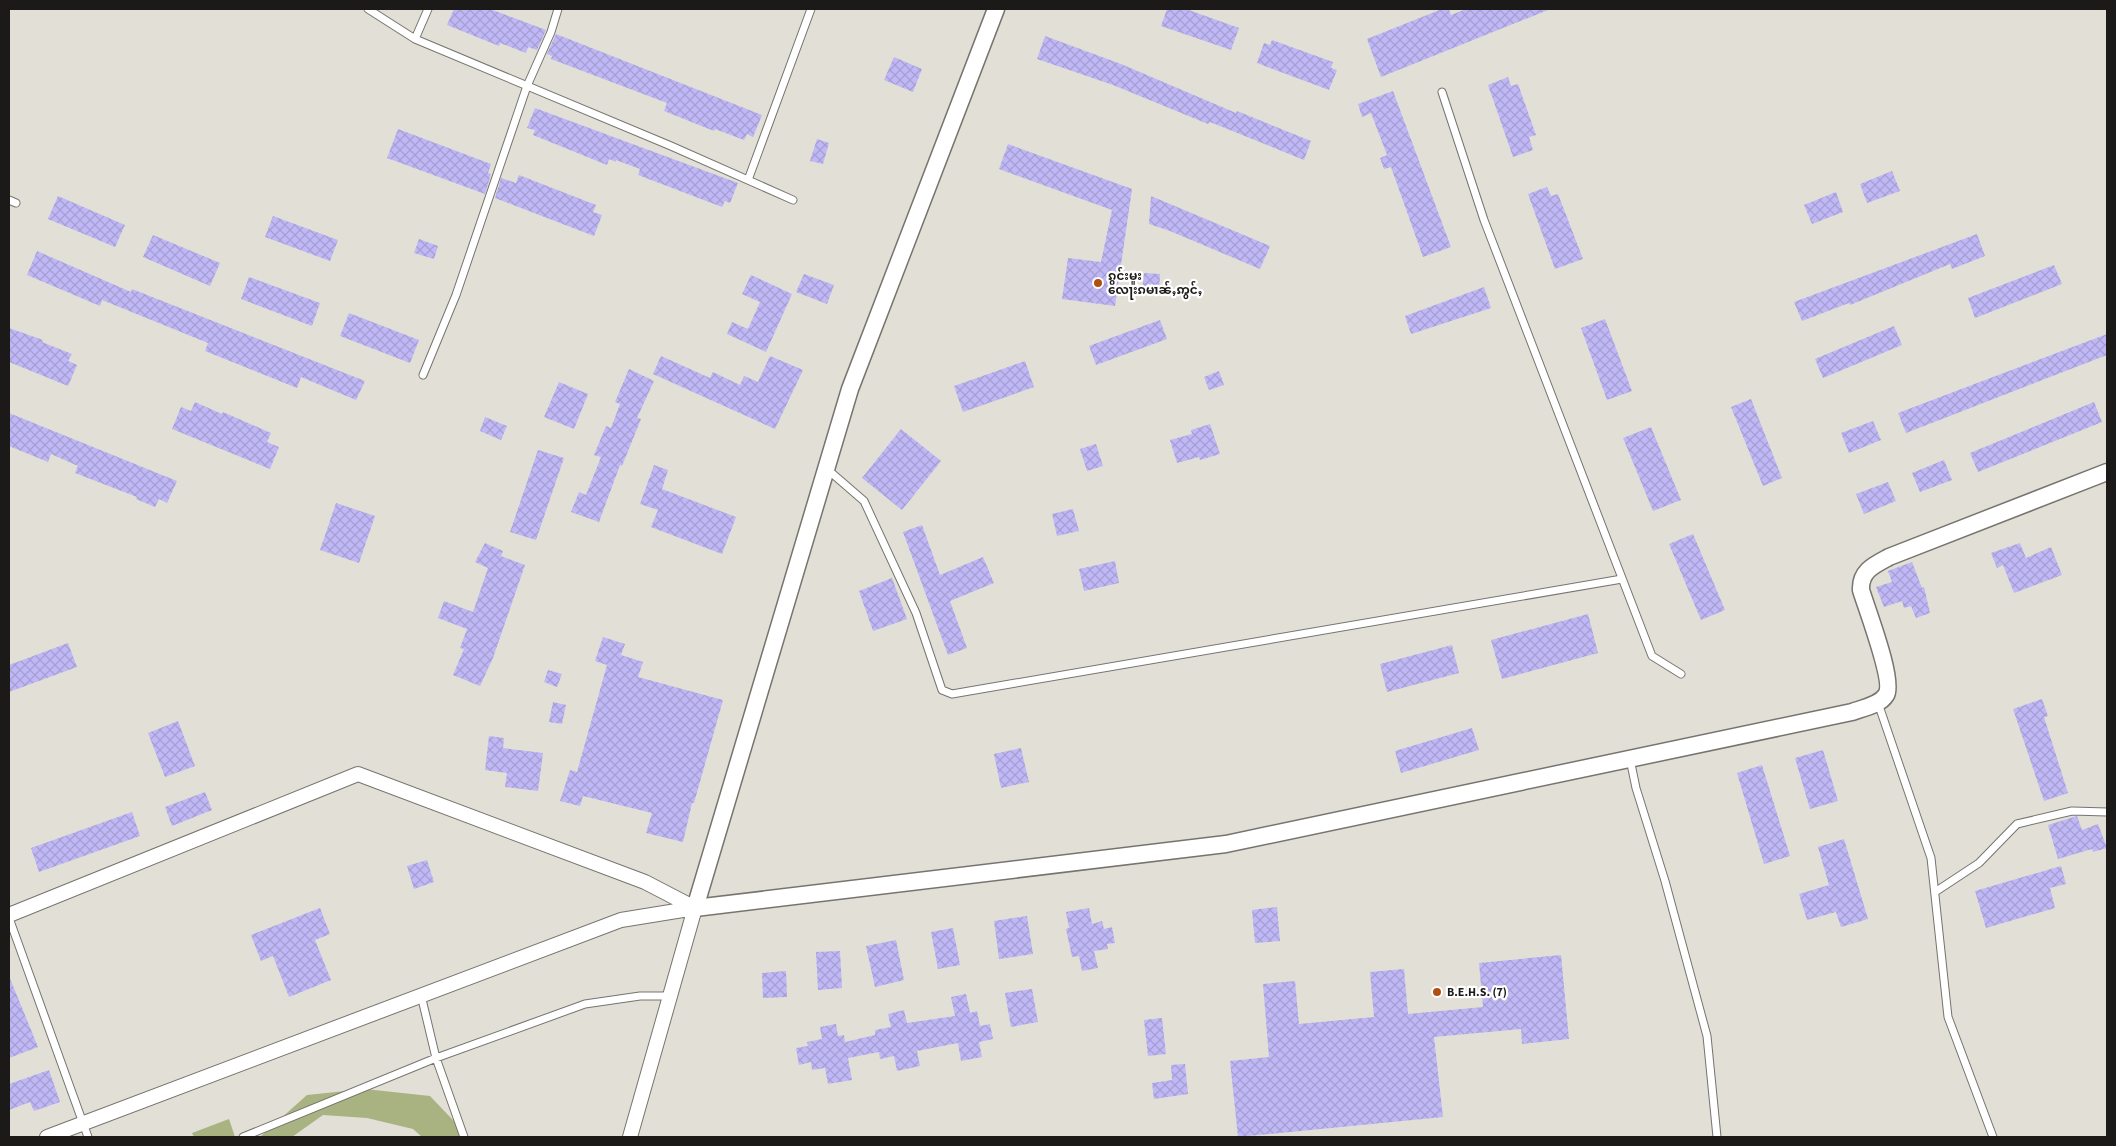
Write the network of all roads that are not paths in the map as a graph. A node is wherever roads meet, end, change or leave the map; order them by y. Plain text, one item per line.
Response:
1 (368, 9) edge
2 (428, 9) edge
3 (558, 9) edge
4 (812, 9) edge
5 (996, 9) edge
6 (415, 39) junction
7 (527, 86) junction
8 (1442, 92) dead end
9 (748, 180) junction
10 (793, 200) dead end
11 (423, 375) dead end
12 (826, 469) junction
13 (2107, 472) edge
14 (1622, 579) junction
15 (1681, 674) dead end
16 (1877, 702) junction
17 (1630, 759) junction
18 (2107, 812) edge
19 (1935, 892) junction
20 (695, 908) junction
21 (9, 917) edge
22 (421, 995) junction
23 (670, 996) junction
24 (436, 1058) junction
25 (83, 1124) junction
26 (47, 1137) edge
27 (88, 1137) edge
28 (243, 1137) edge
29 (464, 1137) edge
30 (630, 1137) edge
31 (1717, 1137) edge
32 (1993, 1137) edge

1 - 6 lane
2 - 6 lane
3 - 7 lane
4 - 9 lane
5 - 12 street
6 - 7 lane
7 - 9 lane
7 - 11 lane
8 - 14 lane
9 - 10 lane
12 - 14 lane
12 - 20 street
13 - 16 street
14 - 15 lane
16 - 17 street
16 - 19 lane
17 - 20 street
17 - 31 lane
18 - 19 lane
19 - 32 lane
20 - 21 street
20 - 22 street
20 - 23 street
21 - 25 lane
22 - 24 lane
22 - 25 street
23 - 24 lane
23 - 30 street
24 - 28 lane
24 - 29 lane
25 - 26 street
25 - 27 lane

